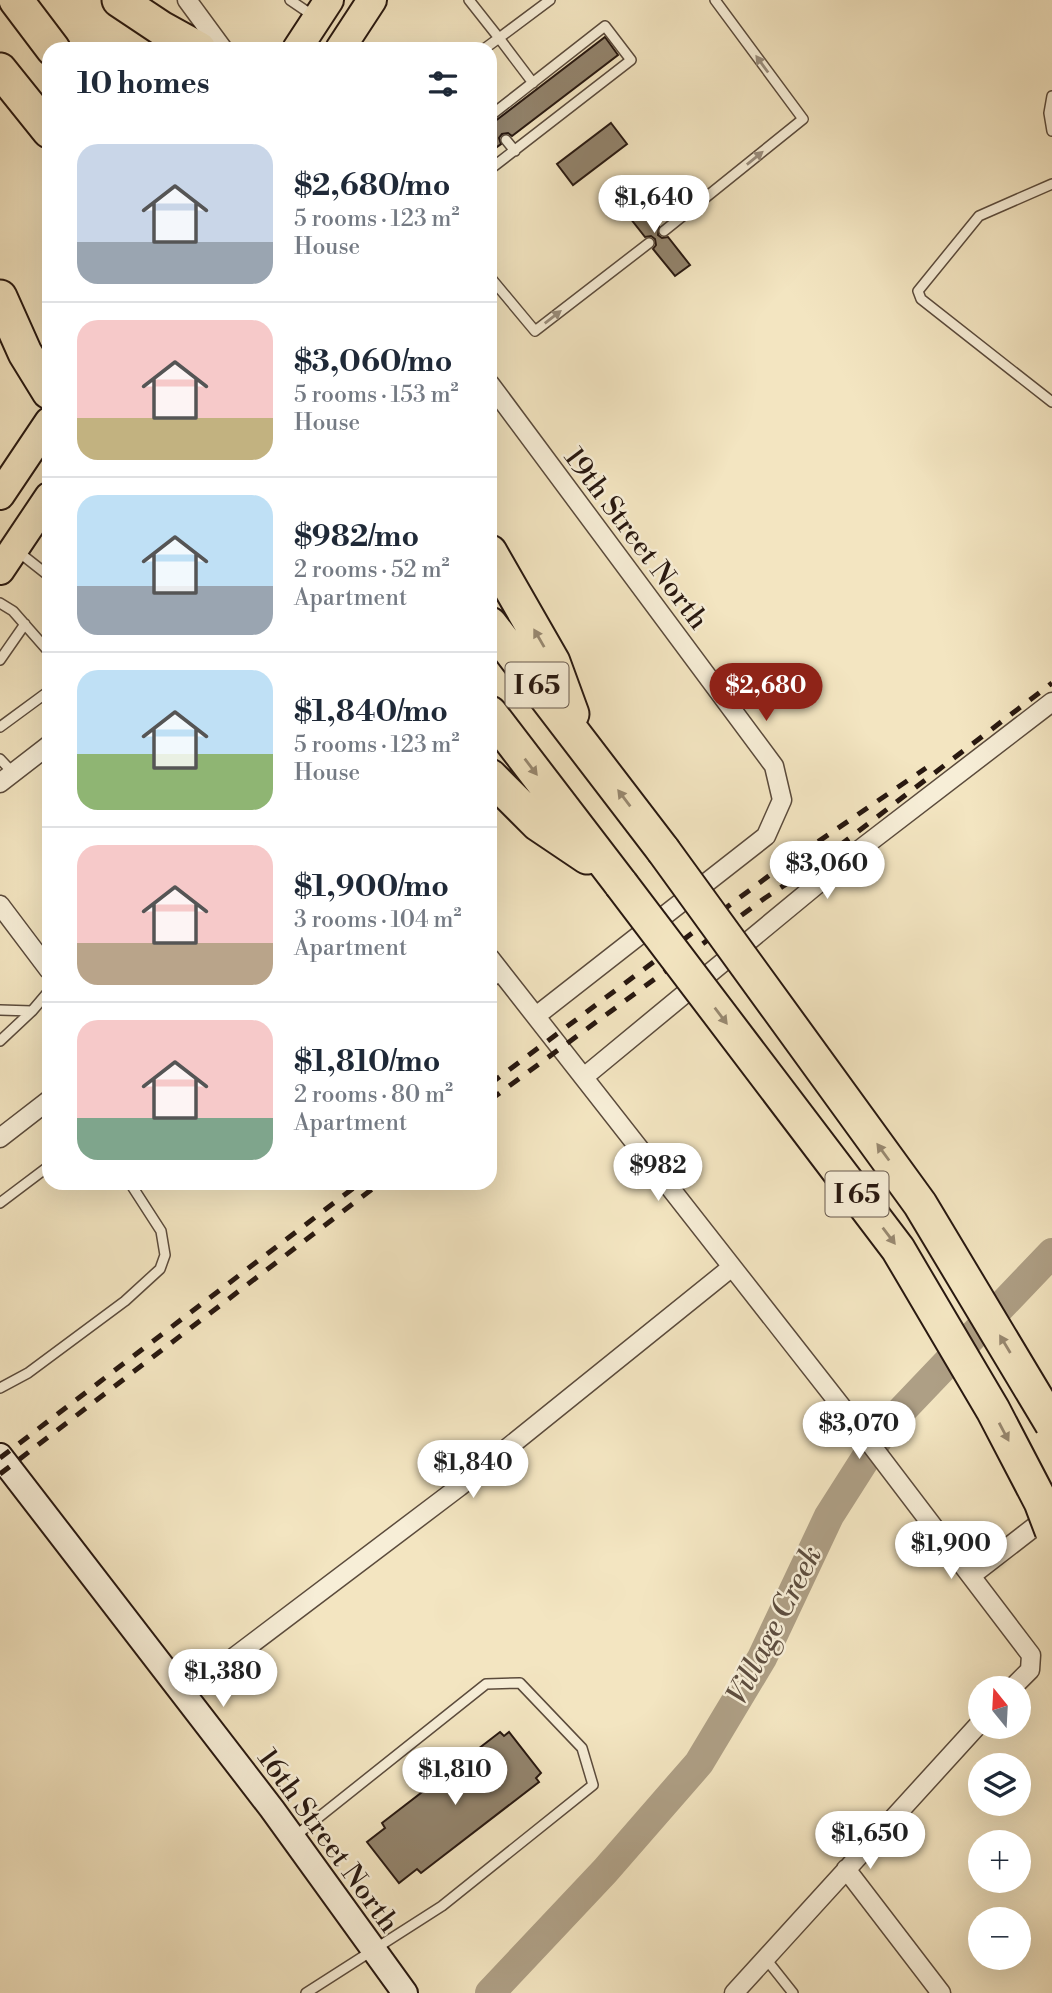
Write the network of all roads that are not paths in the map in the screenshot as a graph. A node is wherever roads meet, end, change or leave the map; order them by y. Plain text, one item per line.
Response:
1 (16, 0) edge
2 (119, 0) edge
3 (290, 0) edge
4 (372, 0) edge
5 (469, 0) edge
6 (550, 0) edge
7 (715, 0) edge
8 (189, 1) edge
9 (323, 9) edge
10 (499, 38) junction
11 (48, 42) edge
12 (186, 42) edge
13 (218, 42) edge
14 (302, 42) edge
15 (345, 42) edge
16 (494, 42) edge
17 (606, 64) dead end
18 (0, 70) edge
19 (613, 74) junction
20 (589, 77) dead end
21 (538, 82) junction
22 (597, 87) junction
23 (572, 90) dead end
24 (1052, 96) edge
25 (580, 99) junction
26 (556, 102) dead end
27 (565, 112) junction
28 (497, 115) edge
29 (539, 115) dead end
30 (42, 122) edge
31 (547, 125) junction
32 (522, 128) dead end
33 (1052, 131) edge
34 (531, 138) junction
35 (506, 140) dead end
36 (514, 151) junction
37 (497, 164) edge
38 (1052, 184) edge
39 (664, 232) dead end
40 (649, 243) dead end
41 (497, 285) edge
42 (0, 297) edge
43 (42, 381) edge
44 (497, 393) edge
45 (1052, 402) edge
46 (42, 432) edge
47 (0, 495) edge
48 (42, 507) edge
49 (7, 559) edge
50 (497, 564) edge
51 (42, 573) edge
52 (0, 603) edge
53 (25, 624) junction
54 (497, 633) edge
55 (42, 644) edge
56 (0, 660) edge
57 (42, 696) edge
58 (1052, 702) edge
59 (497, 722) edge
60 (0, 727) edge
61 (584, 746) junction
62 (42, 751) edge
63 (0, 759) edge
64 (6, 778) edge
65 (497, 783) edge
66 (615, 878) junction
67 (0, 905) edge
68 (42, 961) edge
69 (497, 980) edge
70 (42, 999) edge
71 (0, 1010) edge
72 (32, 1011) junction
73 (536, 1016) junction
74 (0, 1041) edge
75 (584, 1077) junction
76 (42, 1105) edge
77 (0, 1138) edge
78 (42, 1172) edge
79 (135, 1190) edge
80 (0, 1203) edge
81 (732, 1268) junction
82 (0, 1388) edge
83 (1052, 1424) edge
84 (0, 1456) edge
85 (1052, 1513) edge
86 (1052, 1531) edge
87 (971, 1576) junction
88 (1024, 1676) edge
89 (184, 1695) junction
90 (968, 1736) edge
91 (293, 1838) junction
92 (846, 1869) junction
93 (375, 1951) junction
94 (766, 1959) junction
95 (306, 1993) edge
96 (405, 1993) edge
97 (734, 1993) edge
98 (793, 1993) edge
99 (941, 1993) edge

1 - 11 highway
2 - 12 highway
3 - 9 lane
4 - 15 main road
5 - 10 lane
6 - 10 lane
39 -> 7 lane
8 - 13 street
9 - 14 main road
10 - 16 lane
10 - 21 lane
17 - 19 lane
18 - 30 highway
19 - 21 lane
19 - 22 lane
20 - 22 lane
21 - 28 lane
22 - 25 lane
23 - 25 lane
24 - 33 lane
25 - 27 lane
26 - 27 lane
27 - 31 lane
29 - 31 lane
31 - 34 lane
32 - 34 lane
34 - 36 lane
35 - 36 lane
36 - 37 lane
38 - 45 lane
41 -> 40 lane
42 - 43 highway
44 - 73 street, 19th Street North
46 - 47 main road
48 - 49 main road
49 - 51 lane
61 -> 50 highway
52 - 53 lane
53 - 55 lane
53 - 56 lane
54 - 61 highway, I 65
57 - 60 lane
58 - 75 street
59 -> 66 highway, I 65
83 -> 61 highway, I 65, bridge
62 - 64 street
63 - 64 lane
65 - 66 highway
66 -> 86 highway, I 65, bridge
67 - 68 street
69 - 73 street
70 - 72 lane
71 - 72 lane
72 - 74 lane
73 - 75 street
75 - 81 street
76 - 77 street
78 - 80 lane
79 - 82 lane
81 - 87 street
81 - 89 street
84 - 89 street, 16th Street North
85 - 87 street
87 - 88 street
89 - 91 street, 16th Street North
90 - 92 street
91 - 93 street, 16th Street North
91 - 93 lane
92 - 94 street
92 - 99 street
93 - 95 lane
93 - 96 street, 16th Street North
94 - 97 street
94 - 98 lane

